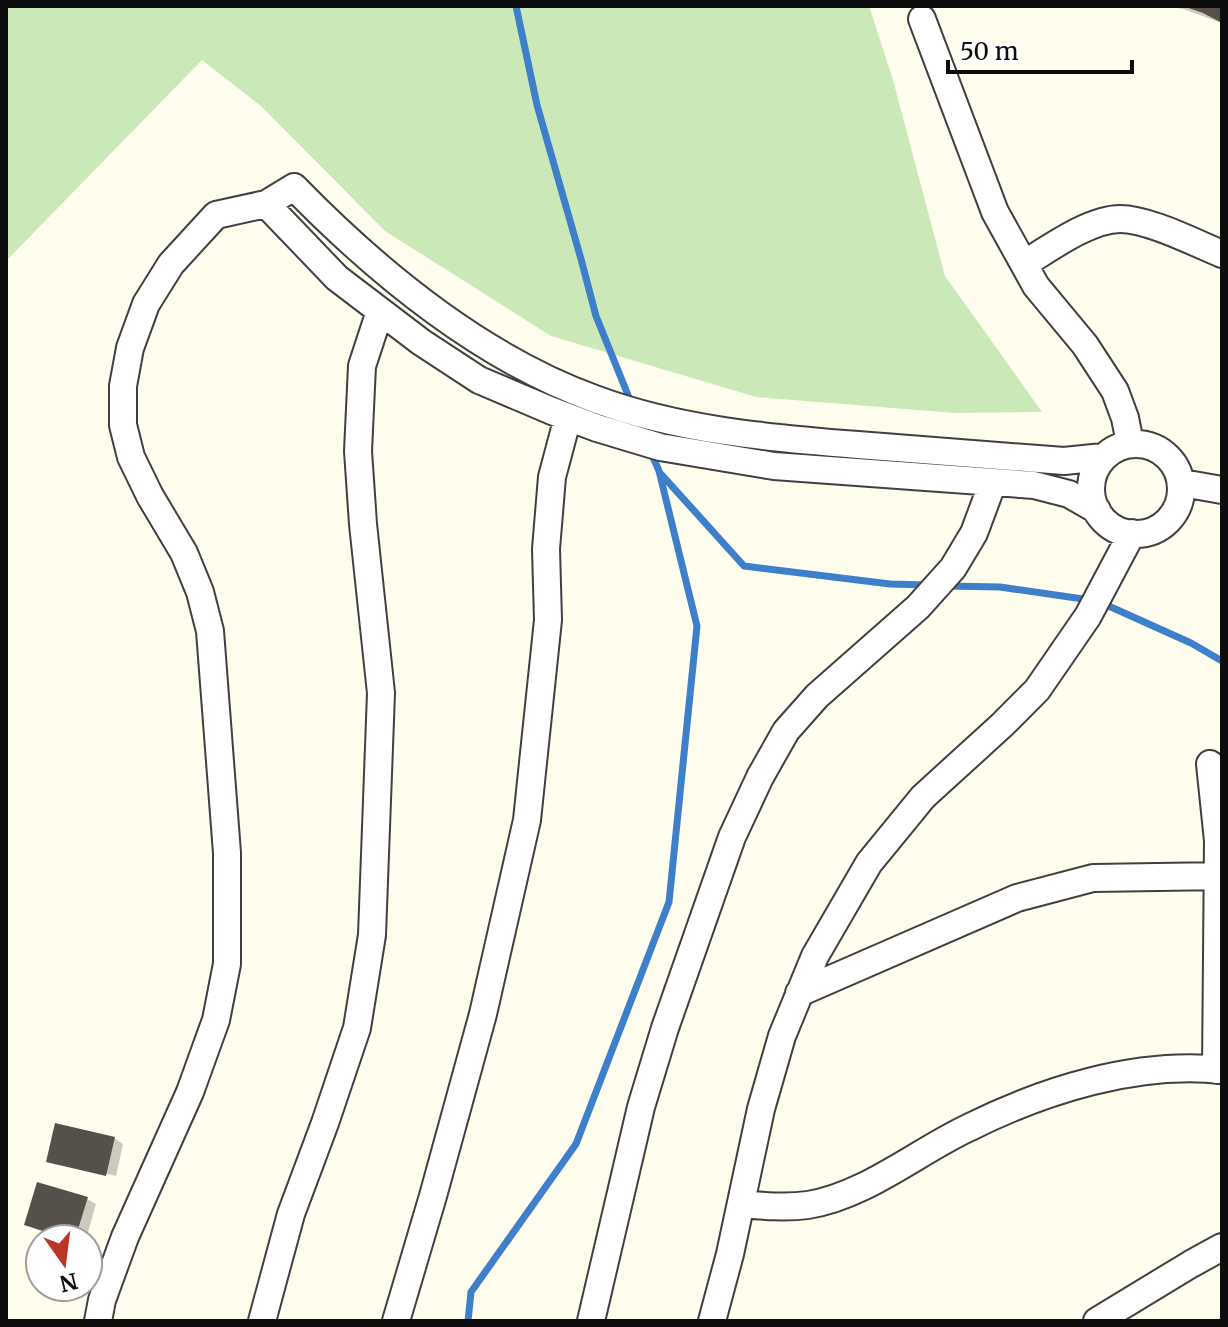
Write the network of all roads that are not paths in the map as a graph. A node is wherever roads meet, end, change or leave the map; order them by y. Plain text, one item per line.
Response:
1 (922, 19) dead end
2 (266, 204) junction
3 (1222, 254) edge
4 (1024, 264) junction
5 (380, 311) junction
6 (568, 417) junction
7 (1130, 443) junction
8 (1103, 457) junction
9 (993, 482) junction
10 (1182, 483) junction
11 (1222, 490) edge
12 (1097, 510) junction
13 (1132, 533) junction
14 (1210, 764) dead end
15 (1220, 876) edge
16 (799, 993) junction
17 (1219, 1070) edge
18 (741, 1204) junction
19 (1222, 1247) edge
20 (98, 1321) edge
21 (262, 1321) edge
22 (396, 1321) edge
23 (591, 1321) edge
24 (712, 1321) edge
25 (1097, 1321) edge

1 - 4 street
2 - 5 street
2 - 8 street
2 - 20 street
3 - 4 street
4 - 7 street
5 - 6 street
5 - 21 street
6 - 9 street
6 - 22 street
7 - 8 street
7 - 10 street
8 - 12 street
9 - 12 street
9 - 23 street
10 - 11 street
10 - 13 street
12 - 13 street
13 - 16 street
14 - 15 street
15 - 16 street
15 - 17 street
16 - 18 street
17 - 18 street
18 - 24 street
19 - 25 street

